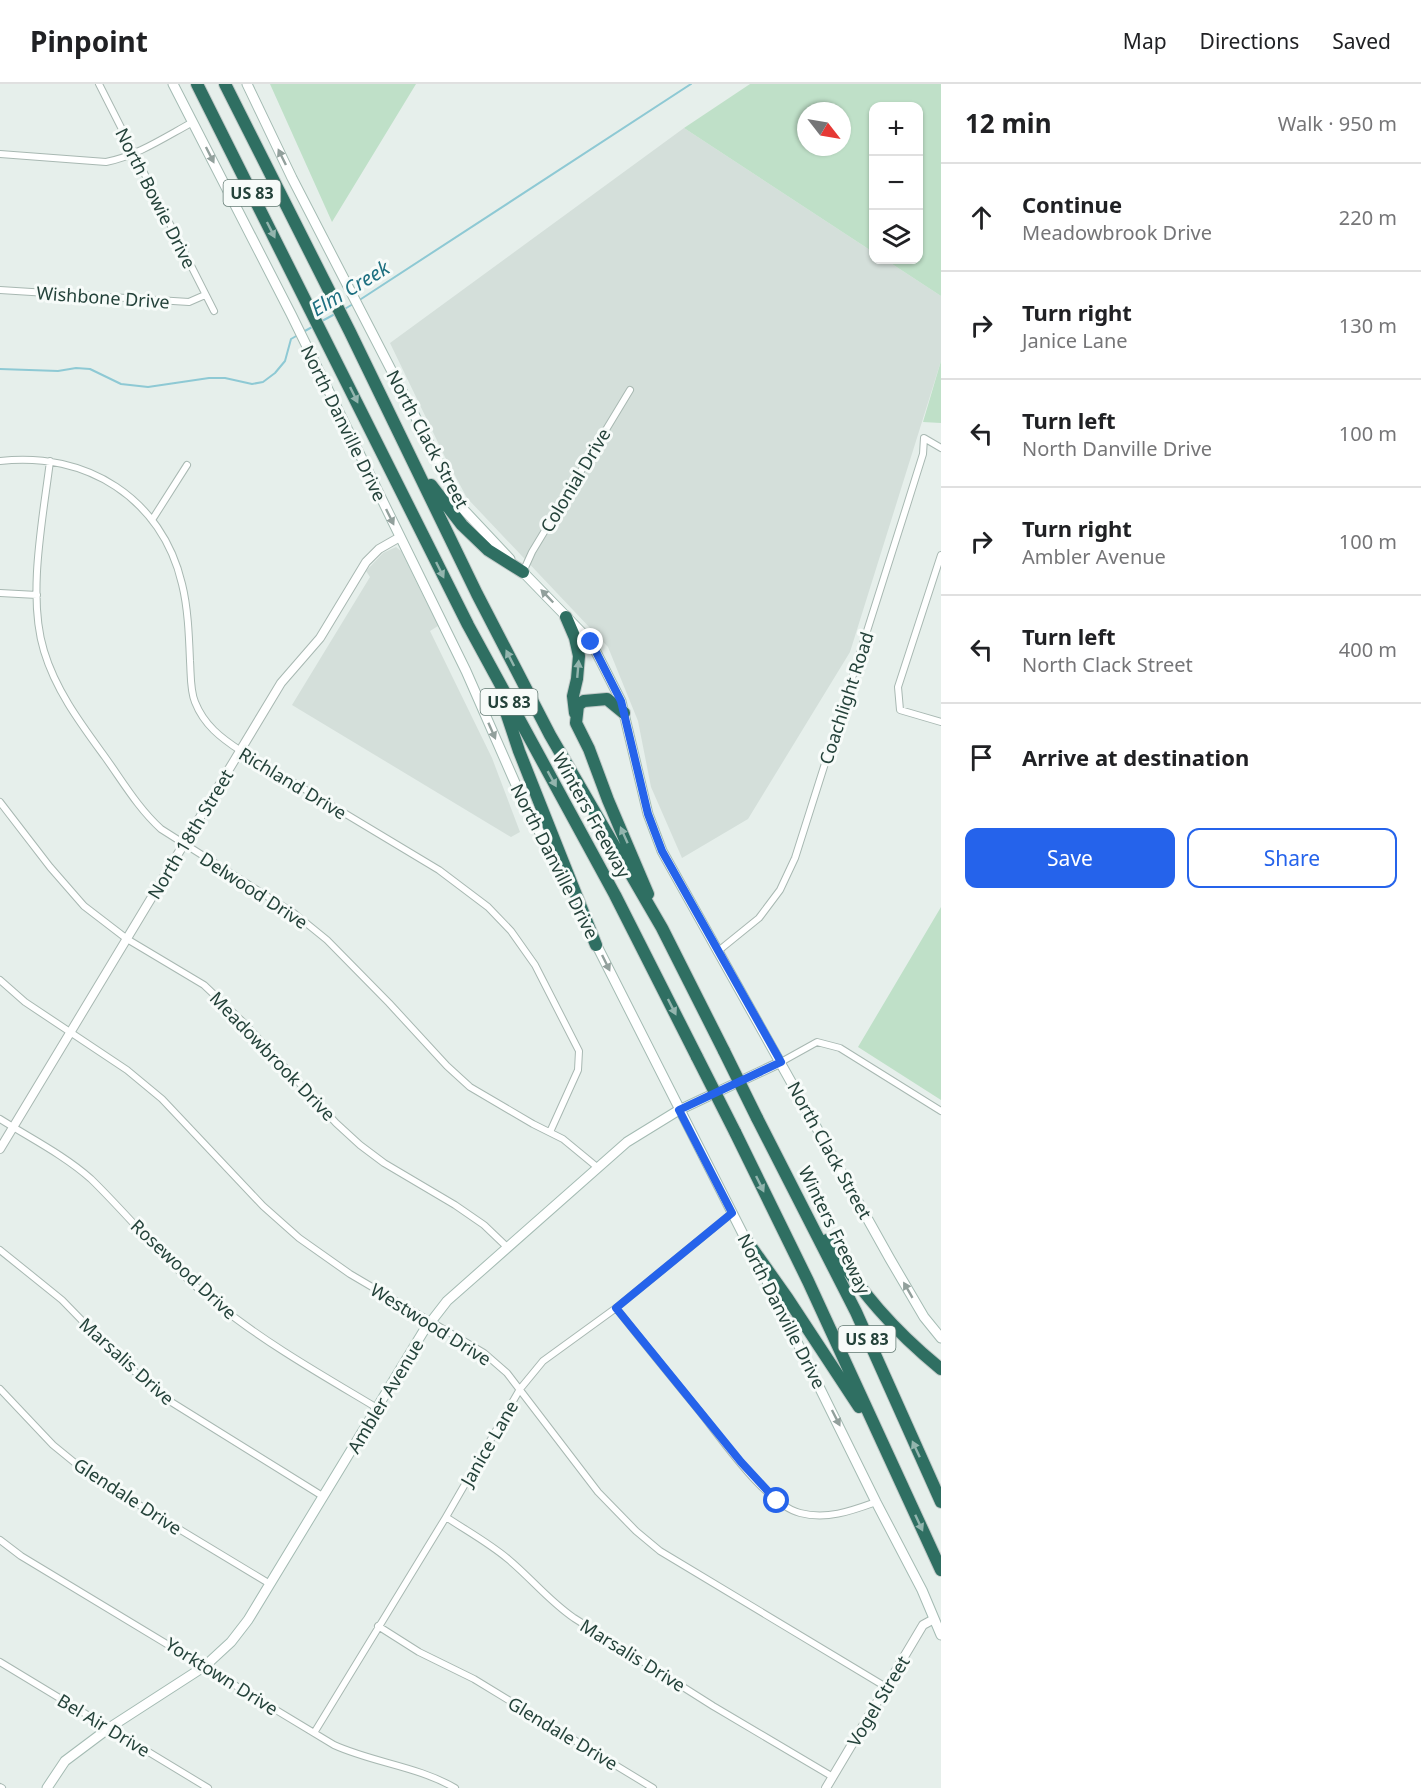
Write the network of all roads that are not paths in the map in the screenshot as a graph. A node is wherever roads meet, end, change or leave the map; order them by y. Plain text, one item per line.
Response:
1 (99, 84) edge
2 (173, 84) edge
3 (197, 84) edge
4 (225, 84) edge
5 (247, 84) edge
6 (193, 122) junction
7 (134, 153) junction
8 (0, 154) edge
9 (0, 290) edge
10 (205, 295) junction
11 (214, 311) dead end
12 (630, 390) dead end
13 (406, 447) junction
14 (941, 448) edge
15 (0, 461) edge
16 (50, 461) junction
17 (187, 465) dead end
18 (152, 520) junction
19 (400, 537) junction
20 (941, 555) edge
21 (523, 572) junction
22 (0, 593) edge
23 (37, 595) junction
24 (566, 617) junction
25 (495, 676) junction
26 (624, 713) junction
27 (941, 722) edge
28 (576, 723) junction
29 (240, 752) junction
30 (0, 802) edge
31 (183, 844) junction
32 (662, 928) junction
33 (127, 939) junction
34 (597, 945) junction
35 (717, 952) junction
36 (0, 980) edge
37 (70, 1032) junction
38 (781, 1062) junction
39 (679, 1110) junction
40 (941, 1111) edge
41 (0, 1119) edge
42 (14, 1127) junction
43 (550, 1132) junction
44 (0, 1149) edge
45 (597, 1167) junction
46 (789, 1178) junction
47 (732, 1213) junction
48 (747, 1241) junction
49 (507, 1248) junction
50 (0, 1250) edge
51 (616, 1308) junction
52 (431, 1321) junction
53 (941, 1338) edge
54 (941, 1369) edge
55 (0, 1389) edge
56 (520, 1389) junction
57 (377, 1408) junction
58 (886, 1451) junction
59 (324, 1497) junction
60 (876, 1502) junction
61 (941, 1502) edge
62 (446, 1517) junction
63 (0, 1540) edge
64 (941, 1570) edge
65 (270, 1584) junction
66 (934, 1618) junction
67 (378, 1626) junction
68 (941, 1635) edge
69 (0, 1662) edge
70 (204, 1666) junction
71 (886, 1687) junction
72 (109, 1728) junction
73 (314, 1732) junction
74 (833, 1777) junction
75 (47, 1788) edge
76 (208, 1788) edge
77 (455, 1788) edge
78 (653, 1788) edge
79 (826, 1788) edge

1 - 7 street, North Bowie Drive
2 - 6 main road, North Danville Drive
3 -> 25 highway, Winters Freeway / US 83
4 - 13 highway, Winters Freeway / US 83
21 -> 5 main road, North Clack Street
6 - 7 street
6 -> 19 main road, North Danville Drive
7 - 8 street
7 - 10 street, North Bowie Drive
9 - 10 street, Wishbone Drive
10 - 11 street, North Bowie Drive
12 - 21 street, Colonial Drive
13 - 21 highway
32 -> 13 highway, Winters Freeway / US 83
14 - 35 street, Coachlight Road
15 - 16 street, Richland Drive
16 - 18 street, Richland Drive
16 - 23 street, Delwood Drive
17 - 18 street
18 - 29 street, Richland Drive
19 - 29 street, North 18th Street
19 -> 34 main road, North Danville Drive
20 - 27 street
24 -> 21 main road, North Clack Street
22 - 23 street
23 - 31 street, Delwood Drive
24 - 26 main road, North Clack Street
28 -> 24 highway
25 - 34 highway
25 -> 58 highway, Winters Freeway / US 83, bridge
26 - 28 highway
26 - 35 main road, North Clack Street
32 -> 28 highway
29 - 31 street, North 18th Street
29 - 43 street, Richland Drive
30 - 33 street, Meadowbrook Drive
31 - 33 street, North 18th Street
31 - 43 street, Delwood Drive
32 - 46 highway, Winters Freeway / US 83, bridge
33 - 37 street, North 18th Street
33 - 49 street, Meadowbrook Drive
34 -> 39 main road, North Danville Drive
35 - 38 main road, North Clack Street
36 - 37 street, Westwood Drive
37 - 42 street, North 18th Street
37 - 52 street, Westwood Drive
38 - 39 main road, Ambler Avenue
38 - 40 street
53 -> 38 main road, North Clack Street
39 - 45 main road, Ambler Avenue
39 - 47 main road, North Danville Drive
41 - 42 street, Rosewood Drive
42 - 44 street, North 18th Street
42 - 57 street, Rosewood Drive
43 - 45 street, Delwood Drive
45 - 49 main road, Ambler Avenue
46 - 54 highway
61 -> 46 highway, Winters Freeway / US 83
47 - 48 main road, North Danville Drive
47 - 51 street, Janice Lane
48 - 58 highway
48 -> 60 main road, North Danville Drive
49 - 52 main road, Ambler Avenue
50 - 59 street, Marsalis Drive
51 - 56 street, Janice Lane
51 - 60 street
52 - 56 street, Westwood Drive
52 - 57 main road, Ambler Avenue
55 - 65 street, Glendale Drive
56 - 62 street, Janice Lane
56 - 71 street, Westwood Drive
57 - 59 main road, Ambler Avenue
58 -> 64 highway, Winters Freeway / US 83
59 - 65 main road, Ambler Avenue
60 - 66 main road, North Danville Drive
62 - 67 street, Janice Lane
62 - 74 street, Marsalis Drive
63 - 70 street, Yorktown Drive
65 - 70 main road, Ambler Avenue
66 - 68 main road, North Danville Drive
66 - 71 street, Vogel Street
67 - 73 street, Janice Lane
67 - 78 street, Glendale Drive
69 - 72 street, Bel Air Drive
70 - 72 main road, Ambler Avenue
70 - 73 street, Yorktown Drive
71 - 74 street, Vogel Street
72 - 75 main road, Ambler Avenue
72 - 76 street, Bel Air Drive
73 - 77 street, Yorktown Drive
74 - 79 street, Vogel Street

